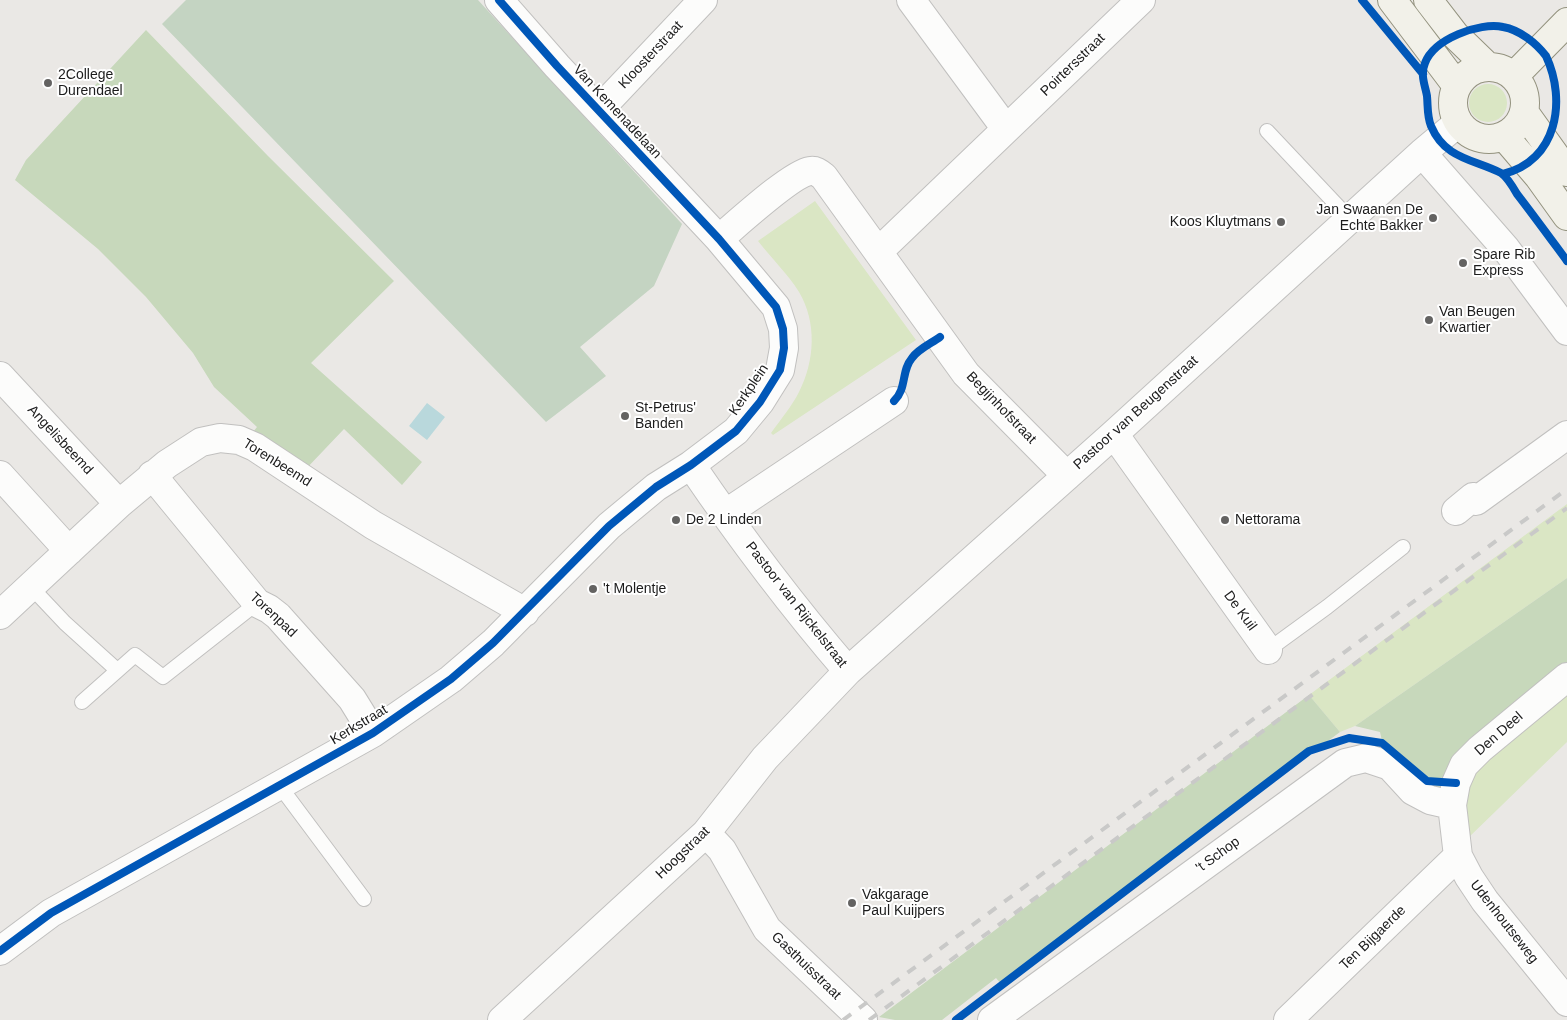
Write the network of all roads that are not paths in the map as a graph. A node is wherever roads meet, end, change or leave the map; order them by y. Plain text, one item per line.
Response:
1 (499, 0) edge
2 (703, 0) edge
3 (911, 0) edge
4 (1140, 0) edge
5 (1392, 0) edge
6 (1428, 0) edge
7 (1567, 22) edge
8 (1487, 66) junction
9 (1514, 76) junction
10 (1457, 86) junction
11 (599, 110) junction
12 (1524, 112) junction
13 (1458, 123) junction
14 (1006, 129) junction
15 (1267, 131) dead end
16 (1504, 136) junction
17 (1422, 153) junction
18 (1567, 172) edge
19 (1567, 216) edge
20 (1349, 218) junction
21 (719, 238) junction
22 (878, 252) junction
23 (1567, 331) edge
24 (0, 376) edge
25 (894, 401) dead end
26 (1114, 434) junction
27 (1567, 435) edge
28 (692, 465) junction
29 (0, 475) edge
30 (152, 476) junction
31 (1067, 476) junction
32 (119, 504) junction
33 (1456, 511) dead end
34 (725, 514) junction
35 (1403, 547) dead end
36 (70, 552) junction
37 (31, 587) junction
38 (257, 603) junction
39 (525, 612) junction
40 (0, 615) edge
41 (1268, 650) joint
42 (117, 670) junction
43 (848, 671) junction
44 (1567, 677) edge
45 (82, 702) dead end
46 (373, 733) junction
47 (278, 785) junction
48 (1452, 805) junction
49 (706, 833) junction
50 (1458, 856) junction
51 (364, 899) dead end
52 (0, 951) edge
53 (1567, 1002) edge
54 (502, 1020) edge
55 (863, 1020) edge
56 (992, 1020) edge
57 (1288, 1020) edge

1 - 11 street, Van Kemenadelaan
2 - 11 street, Kloosterstraat
3 - 14 street
4 - 14 street, Poirtersstraat
5 - 10 main road
6 - 8 main road
7 - 9 main road
8 - 9 main road
8 - 10 main road
9 - 12 main road
10 - 13 main road
11 - 21 street, Van Kemenadelaan
12 - 16 main road
12 - 18 main road
13 - 16 main road
13 - 17 street, Pastoor van Beugenstraat
14 - 22 street, Poirtersstraat
15 - 20 lane
16 - 19 main road
17 - 20 street, Pastoor van Beugenstraat
17 - 23 street
20 - 26 street, Pastoor van Beugenstraat
21 - 22 street
21 - 28 street, Kerkplein
22 - 31 street, Begijnhofstraat
24 - 32 street, Angelisbeemd
25 - 34 street
26 - 31 street, Pastoor van Beugenstraat
26 - 41 street, De Kuil
27 - 33 street
28 - 34 street, Pastoor van Rijckelstraat
28 - 39 street, Kerkstraat
29 - 36 street
30 - 32 street, Torenbeemd
30 - 38 street, Torenpad
30 - 39 street, Torenbeemd
31 - 43 street, Pastoor van Beugenstraat
32 - 36 street, Torenbeemd
34 - 43 street, Pastoor van Rijckelstraat
35 - 41 lane, De Kuil
36 - 37 street, Torenbeemd
37 - 40 street, Torenbeemd
37 - 42 lane
38 - 42 lane
38 - 46 street, Torenpad
39 - 46 street, Kerkstraat
42 - 45 lane
43 - 49 street, Hoogstraat
44 - 48 street, Den Deel
46 - 47 street, Kerkstraat
47 - 51 lane
47 - 52 street, Kerkstraat
48 - 50 street, Udenhoutseweg
48 - 56 street, 't Schop
49 - 54 street, Hoogstraat
49 - 55 street, Gasthuisstraat
50 - 53 street, Udenhoutseweg
50 - 57 street, Ten Bijgaerde

